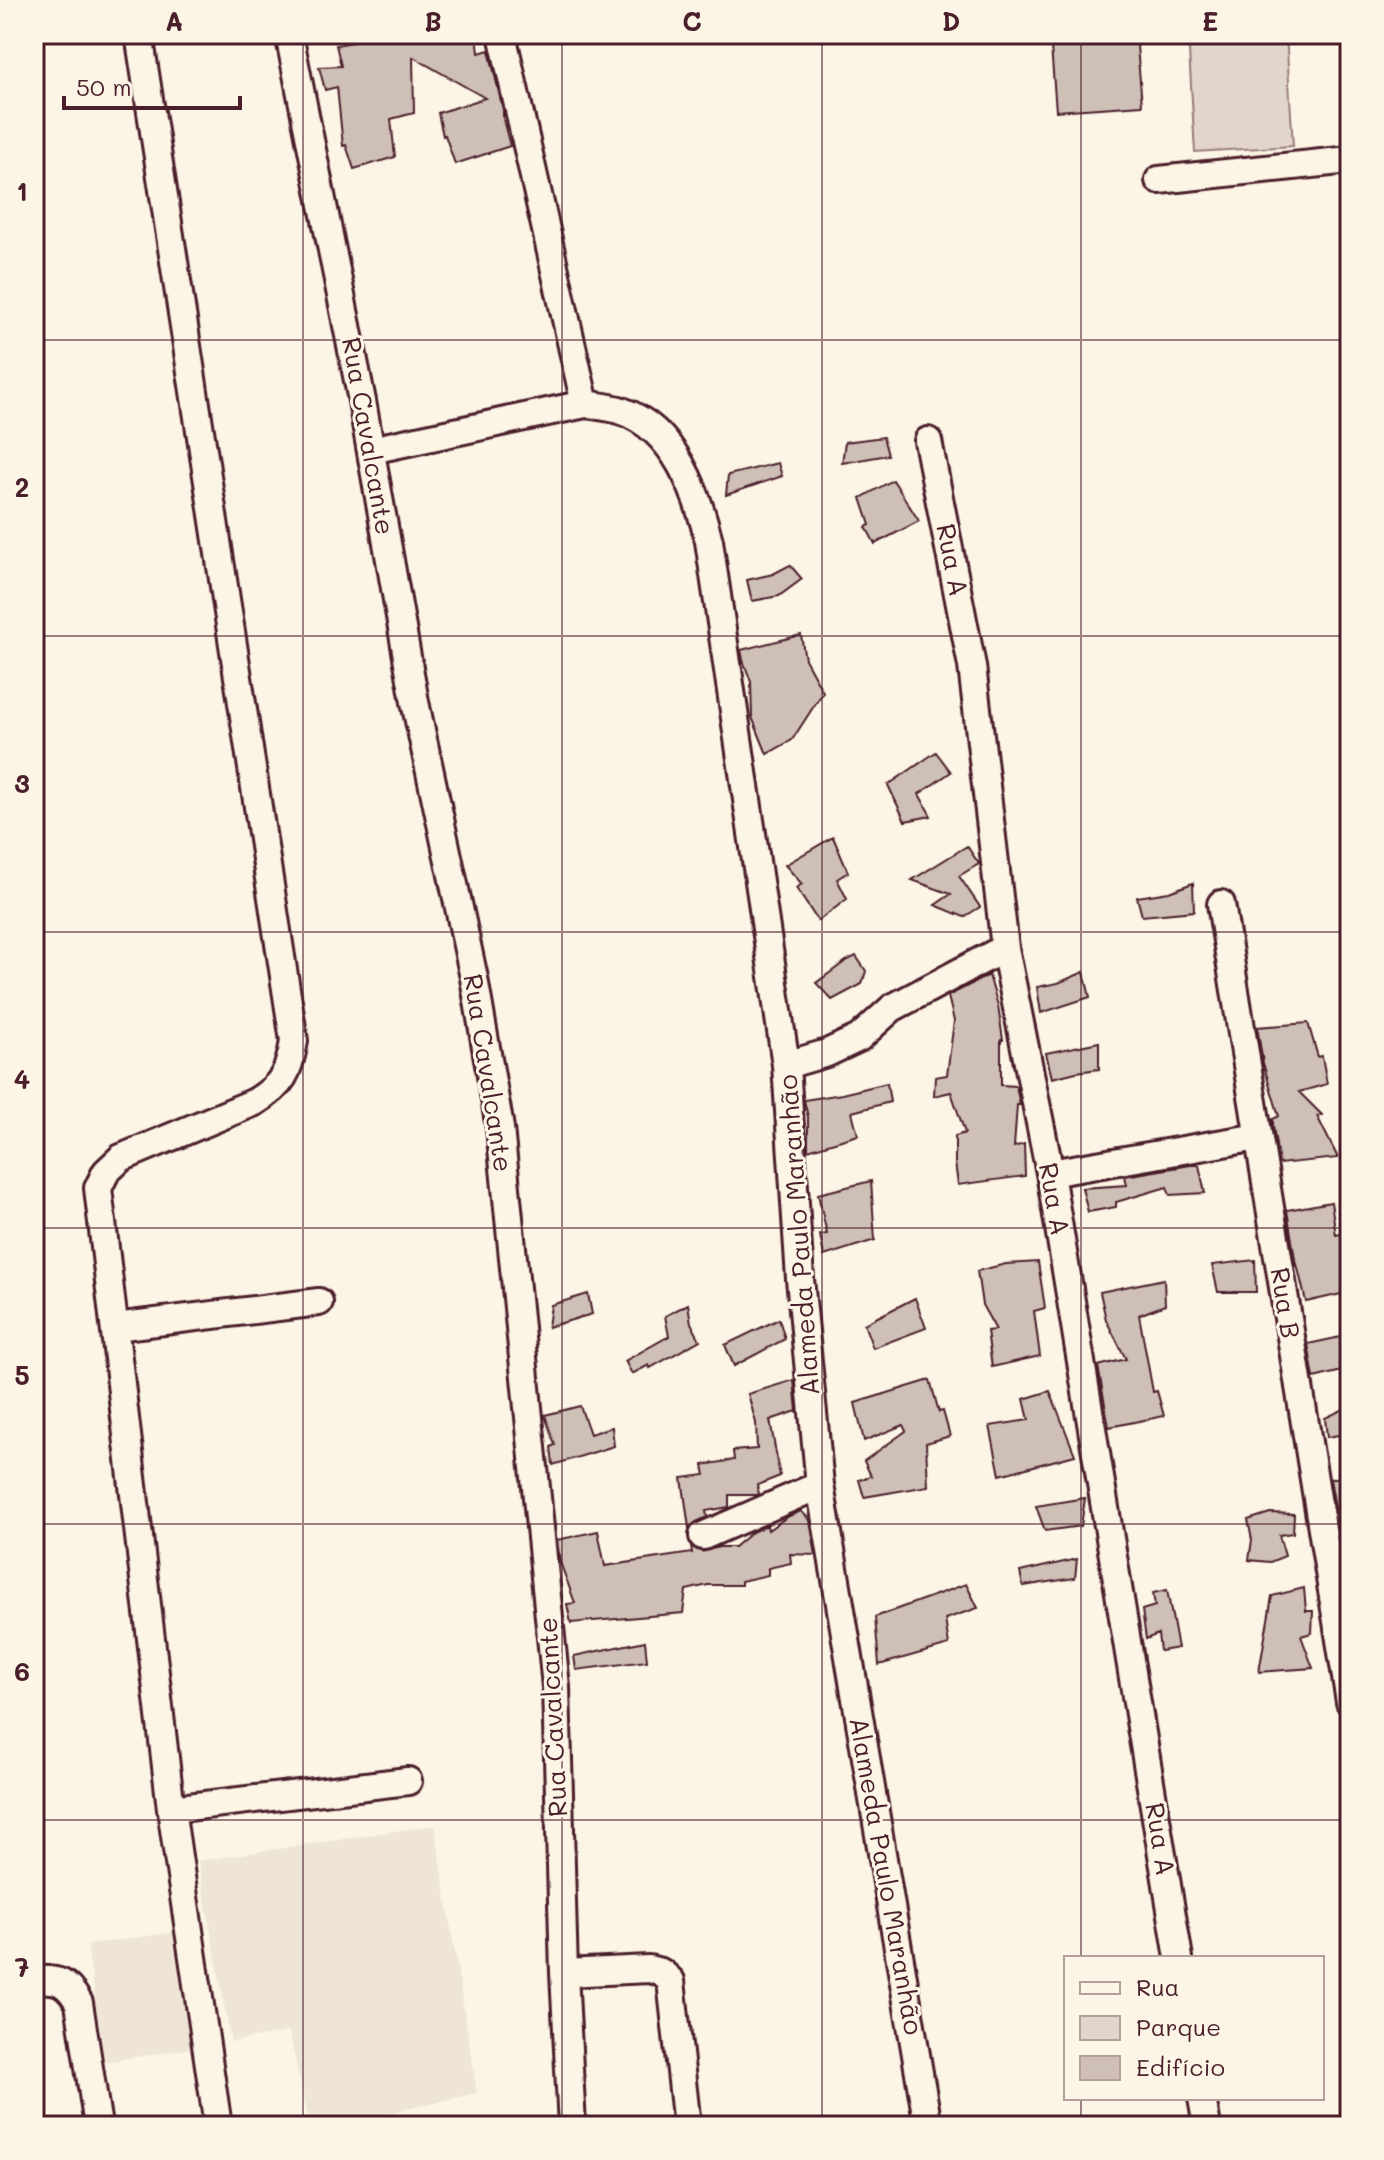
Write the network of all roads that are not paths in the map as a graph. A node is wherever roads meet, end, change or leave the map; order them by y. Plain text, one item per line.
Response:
1 (139, 34) edge
2 (289, 34) edge
3 (502, 34) edge
4 (1350, 160) edge
5 (1159, 180) dead end
6 (585, 404) junction
7 (928, 441) dead end
8 (371, 450) junction
9 (1221, 904) dead end
10 (1005, 948) junction
11 (786, 1065) junction
12 (1258, 1137) junction
13 (1050, 1173) junction
14 (319, 1302) dead end
15 (115, 1327) junction
16 (820, 1485) junction
17 (703, 1536) dead end
18 (1350, 1702) edge
19 (408, 1781) dead end
20 (171, 1809) junction
21 (1179, 1956) edge
22 (564, 1973) junction
23 (42, 1980) edge
24 (1202, 2100) edge
25 (98, 2126) edge
26 (218, 2126) edge
27 (572, 2126) edge
28 (687, 2126) edge
29 (928, 2126) edge
30 (1207, 2126) edge

1 - 15 street
2 - 8 street, Rua Cavalcante
3 - 6 street
4 - 5 street
6 - 8 street, Alameda Paulo Maranhão
6 - 11 street, Alameda Paulo Maranhão
7 - 10 street, Rua A
8 - 22 street, Rua Cavalcante
9 - 12 street, Rua B
10 - 11 street
10 - 13 street, Rua A
11 - 16 street, Alameda Paulo Maranhão
12 - 13 street
12 - 18 street, Rua B
13 - 21 street, Rua A
14 - 15 street
15 - 20 street
16 - 17 street
16 - 29 street, Alameda Paulo Maranhão
19 - 20 street
20 - 26 street
22 - 27 street, Rua Cavalcante
22 - 28 street
23 - 25 street
24 - 30 street

